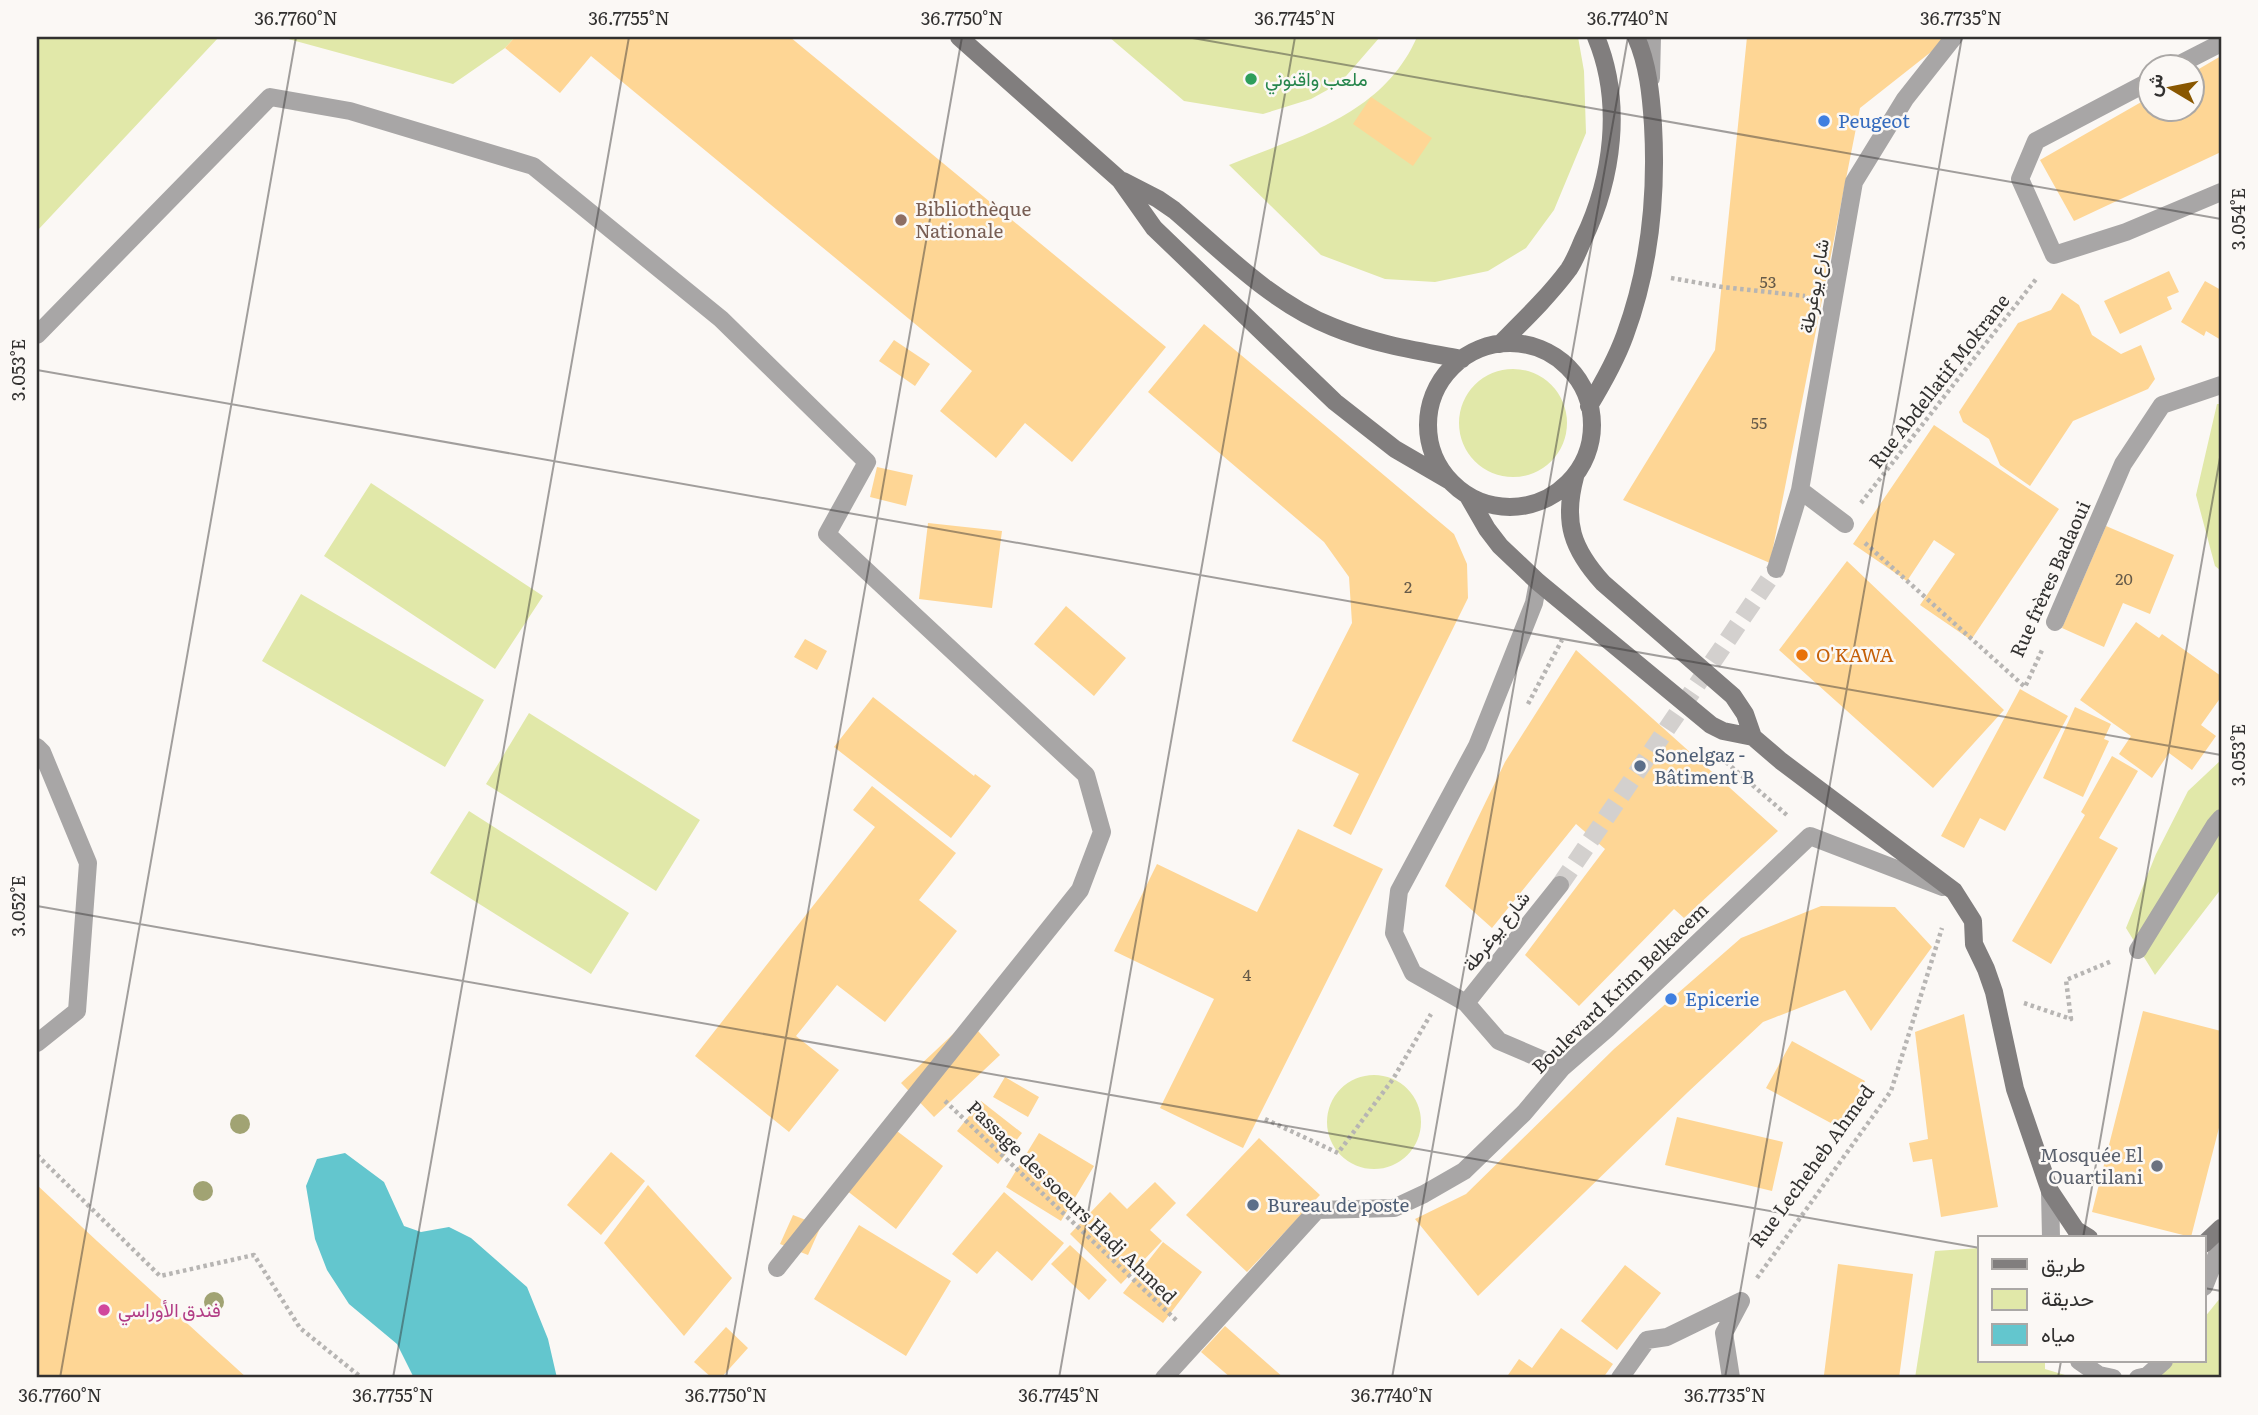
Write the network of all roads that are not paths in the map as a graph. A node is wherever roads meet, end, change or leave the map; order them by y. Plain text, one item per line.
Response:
1 (959, 37) edge
2 (1596, 37) edge
3 (1636, 37) edge
4 (1652, 37) edge
5 (1954, 37) edge
6 (2221, 43) edge
7 (2203, 52) edge
8 (2136, 88) edge
9 (1651, 99) junction
10 (1120, 180) junction
11 (2221, 192) edge
12 (37, 335) edge
13 (1500, 344) junction
14 (1462, 359) junction
15 (2221, 385) edge
16 (1589, 406) junction
17 (1576, 474) junction
18 (1450, 481) junction
19 (1800, 490) junction
20 (1468, 496) junction
21 (1845, 524) road end
22 (1776, 569) tunnel mouth
23 (1538, 582) junction
24 (2055, 622) road end
25 (1753, 737) junction
26 (37, 747) edge
27 (2221, 818) edge
28 (1560, 885) tunnel mouth
29 (1954, 891) junction
30 (2138, 950) road end
31 (1466, 1003) junction
32 (37, 1043) edge
33 (1562, 1068) junction
34 (2050, 1191) junction
35 (2221, 1228) edge
36 (2051, 1236) edge
37 (2086, 1236) edge
38 (2206, 1242) edge
39 (2221, 1244) edge
40 (777, 1268) dead end
41 (2206, 1282) edge
42 (2081, 1362) edge
43 (2163, 1362) edge
44 (1164, 1378) edge
45 (1620, 1378) edge
46 (1731, 1378) edge
47 (2113, 1378) edge
48 (2138, 1378) edge

1 - 10 main road
2 - 13 main road
3 - 9 main road
4 - 9 street
5 - 19 street, شارع يوغرطة
6 - 7 street
8 - 11 street
9 - 16 main road
10 - 14 main road
10 - 18 main road
12 - 40 street
13 - 14 main road
13 - 16 main road
14 - 18 main road
15 - 24 street, Rue frères Badaoui
16 - 17 main road
17 - 20 main road
17 - 25 main road
18 - 20 main road
19 - 21 street
19 - 22 street, شارع يوغرطة
20 - 23 main road
23 - 25 main road
23 - 31 street
25 - 29 main road
26 - 32 street
27 - 30 street
28 - 31 street, شارع يوغرطة
29 - 33 street, Boulevard Krim Belkacem
29 - 34 main road
31 - 33 street
33 - 44 street, Boulevard Krim Belkacem
34 - 36 street
34 - 37 main road
35 - 38 main road
39 - 41 street
42 - 47 street
43 - 48 street
45 - 46 street

